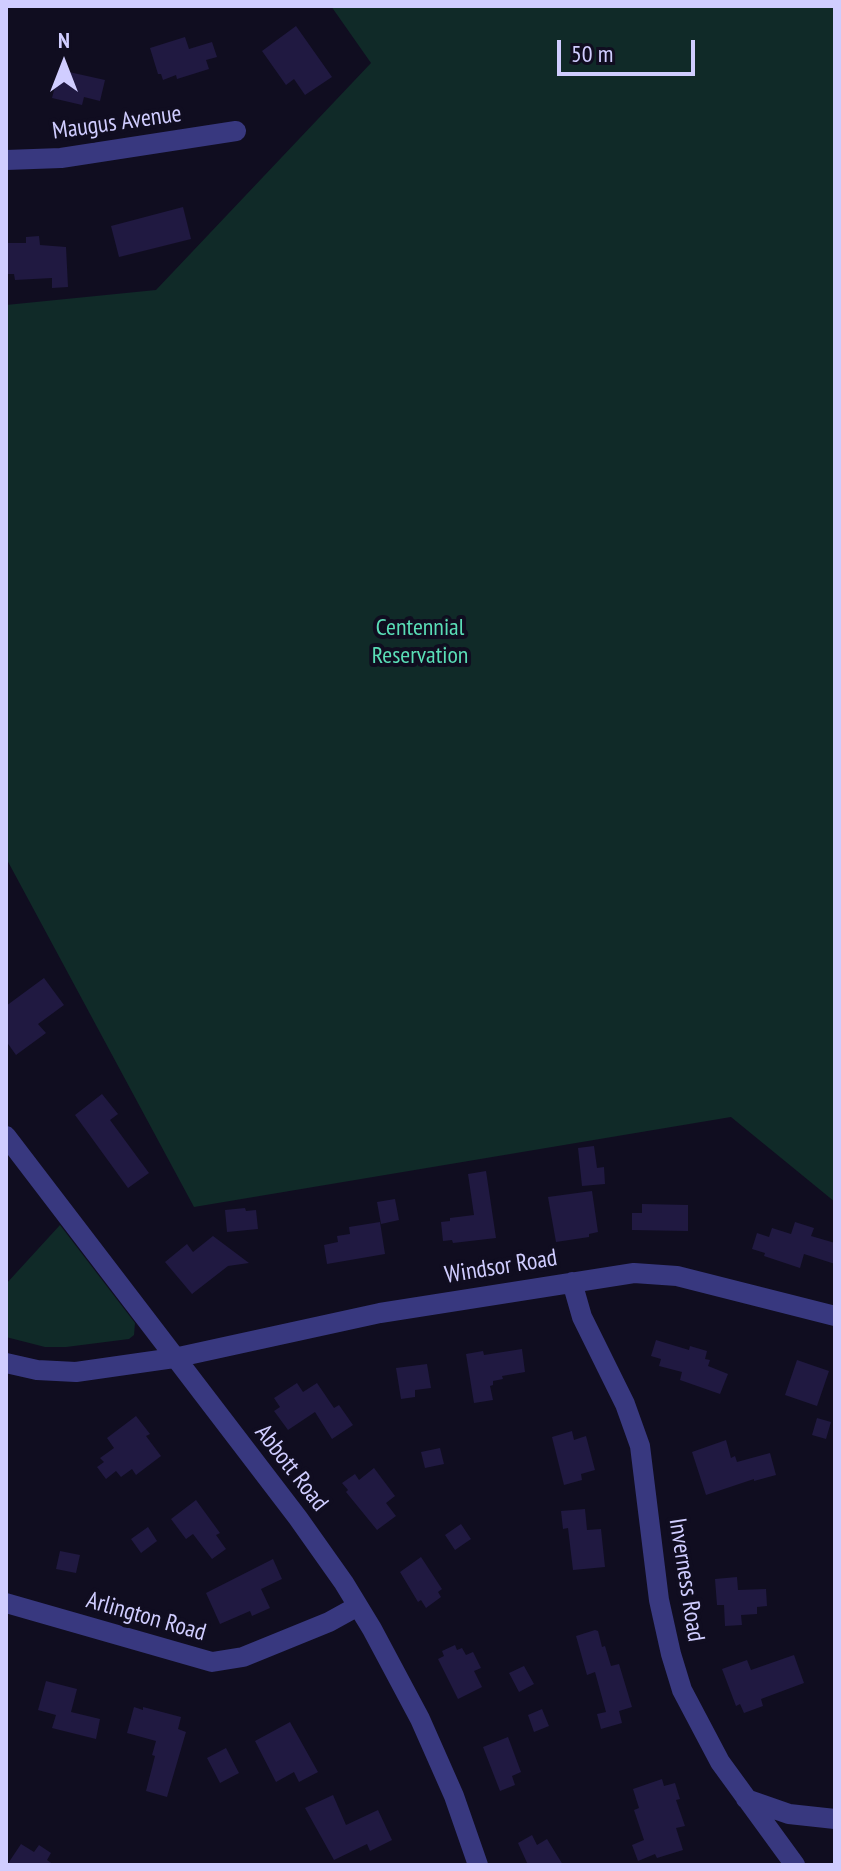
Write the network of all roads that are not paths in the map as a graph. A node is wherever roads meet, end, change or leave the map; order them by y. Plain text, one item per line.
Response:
1 (236, 131) dead end
2 (6, 160) edge
3 (6, 1136) edge
4 (572, 1282) junction
5 (835, 1316) edge
6 (174, 1358) junction
7 (6, 1363) edge
8 (6, 1603) edge
9 (358, 1606) junction
10 (746, 1799) junction
11 (835, 1819) edge
12 (478, 1865) edge
13 (795, 1865) edge

1 - 2 street, Maugus Avenue
3 - 6 street, Abbott Road
4 - 5 street, Windsor Road
4 - 6 street, Windsor Road
4 - 10 street, Inverness Road
6 - 7 street, Windsor Road
6 - 9 street, Abbott Road
8 - 9 street, Arlington Road
9 - 12 street, Abbott Road
10 - 11 street
10 - 13 street, Inverness Road

